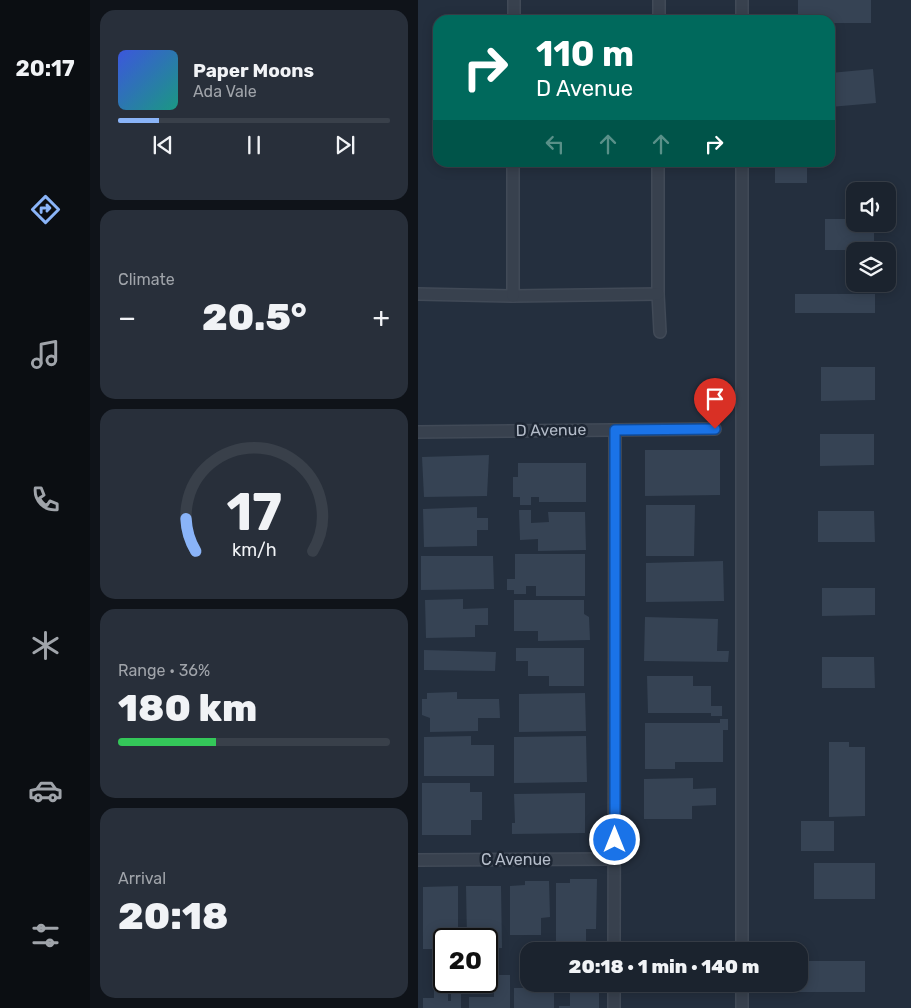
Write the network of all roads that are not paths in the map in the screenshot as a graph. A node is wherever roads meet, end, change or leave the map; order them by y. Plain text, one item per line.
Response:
1 (514, 0) edge
2 (659, 0) edge
3 (742, 0) edge
4 (514, 15) edge
5 (659, 15) edge
6 (742, 15) edge
7 (513, 167) edge
8 (658, 167) edge
9 (742, 167) edge
10 (418, 294) edge
11 (658, 294) junction
12 (513, 296) junction
13 (660, 332) dead end
14 (715, 429) dead end
15 (615, 430) junction
16 (418, 432) edge
17 (615, 859) junction
18 (418, 860) edge
19 (614, 942) edge
20 (742, 942) edge
21 (614, 992) edge
22 (742, 992) edge
23 (614, 1008) edge
24 (742, 1008) edge

1 - 4 lane
2 - 5 lane
3 - 6 lane
7 - 12 lane
8 - 11 lane
9 - 20 lane
10 - 12 lane
11 - 12 lane
11 - 13 lane
14 - 15 lane, D Avenue
15 - 16 lane, D Avenue
15 - 17 lane
17 - 18 lane, C Avenue
17 - 19 lane
21 - 23 lane
22 - 24 lane

